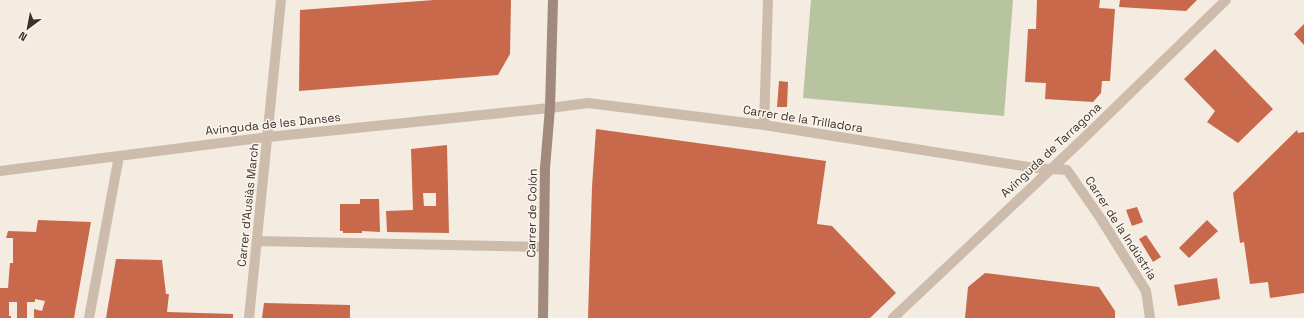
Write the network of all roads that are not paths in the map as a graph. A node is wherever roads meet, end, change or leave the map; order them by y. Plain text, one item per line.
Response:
1 (281, 0) edge
2 (553, 0) edge
3 (768, 0) edge
4 (1226, 0) edge
5 (550, 108) junction
6 (764, 125) junction
7 (268, 137) junction
8 (120, 156) junction
9 (1051, 169) junction
10 (0, 171) edge
11 (257, 241) junction
12 (544, 247) junction
13 (89, 318) edge
14 (249, 318) edge
15 (543, 318) edge
16 (893, 318) edge
17 (1150, 318) edge

1 - 7 street, Carrer d'Ausiàs March
2 - 5 street, Carrer de Colón
3 - 6 street
4 - 9 street, Avinguda de Tarragona
5 - 6 street, Carrer de la Trilladora
5 - 7 street, Avinguda de les Danses
5 - 12 street, Carrer de Colón
6 - 9 street, Carrer de la Trilladora
7 - 8 street, Avinguda de les Danses
7 - 11 street, Carrer d'Ausiàs March
8 - 10 street, Avinguda de les Danses
8 - 13 street
9 - 16 street, Avinguda de Tarragona
9 - 17 street, Carrer de la Indústria
11 - 12 street
11 - 14 street, Carrer d'Ausiàs March
12 - 15 street, Carrer de Colón

